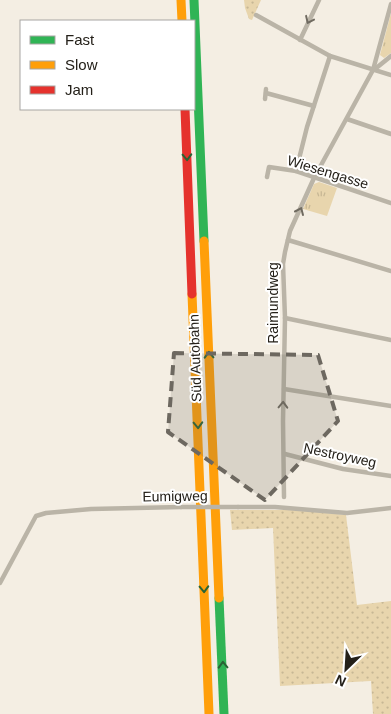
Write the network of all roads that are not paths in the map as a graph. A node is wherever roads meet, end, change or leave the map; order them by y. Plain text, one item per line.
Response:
1 (181, 0) edge
2 (194, 0) edge
3 (319, 0) edge
4 (391, 4) edge
5 (256, 15) dead end
6 (182, 20) edge
7 (195, 20) edge
8 (195, 24) edge
9 (300, 40) junction
10 (330, 56) junction
11 (391, 56) edge
12 (374, 70) junction
13 (391, 75) edge
14 (265, 100) dead end
15 (314, 106) junction
16 (185, 110) edge
17 (347, 119) junction
18 (391, 134) edge
19 (296, 171) junction
20 (267, 177) dead end
21 (314, 178) junction
22 (391, 203) edge
23 (288, 240) junction
24 (391, 270) edge
25 (285, 318) junction
26 (391, 340) edge
27 (284, 389) junction
28 (391, 406) edge
29 (284, 454) junction
30 (391, 476) edge
31 (284, 497) dead end
32 (391, 508) edge
33 (0, 583) edge
34 (209, 714) edge
35 (224, 714) edge

1 - 6 highway
7 -> 2 highway, Süd Autobahn
3 -> 9 street
4 - 12 street
5 - 9 street
35 -> 8 highway, Süd Autobahn
9 - 10 street
10 - 12 street
10 - 15 street
11 - 12 street
12 - 13 street
12 - 17 street, Raimundweg
14 - 15 street
15 - 19 street
16 -> 34 highway, Süd Autobahn
17 - 18 street
17 - 21 street, Raimundweg
19 - 20 street, Wiesengasse
19 - 21 street, Wiesengasse
21 - 22 street, Wiesengasse
23 -> 21 street, Raimundweg
23 - 24 street
23 - 25 street, Raimundweg
25 - 26 street
25 - 27 street, Raimundweg
27 - 28 street
29 -> 27 street, Raimundweg
29 - 30 street, Nestroyweg
29 - 31 street, Raimundweg
32 - 33 street, Eumigweg, bridge

